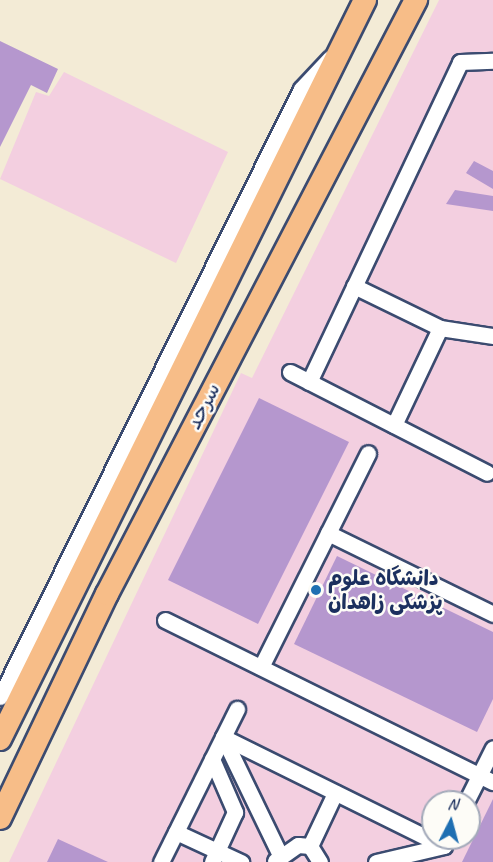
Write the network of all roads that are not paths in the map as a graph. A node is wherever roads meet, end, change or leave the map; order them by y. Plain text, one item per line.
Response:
1 (365, 0) edge
2 (416, 0) edge
3 (342, 45) junction
4 (493, 61) edge
5 (354, 286) junction
6 (440, 328) junction
7 (493, 336) edge
8 (290, 372) dead end
9 (309, 382) junction
10 (393, 425) junction
11 (368, 453) dead end
12 (487, 473) dead end
13 (328, 532) junction
14 (493, 614) edge
15 (165, 620) dead end
16 (261, 667) junction
17 (0, 697) edge
18 (237, 709) dead end
19 (223, 737) junction
20 (0, 739) edge
21 (493, 748) edge
22 (212, 759) junction
23 (486, 779) edge
24 (335, 793) junction
25 (0, 818) edge
26 (176, 831) junction
27 (421, 831) edge
28 (310, 846) junction
29 (421, 849) edge
30 (215, 856) edge
31 (277, 858) edge
32 (161, 862) edge
33 (241, 862) edge
34 (321, 862) edge
35 (376, 862) edge

1 - 3 highway, سرحد
2 - 25 highway, سرحد
3 - 17 street
3 - 20 highway, سرحد
4 - 5 street
5 - 6 street
5 - 9 street
6 - 7 street
6 - 10 street
8 - 9 street
9 - 10 street
10 - 12 street
11 - 13 street
13 - 14 street
13 - 16 street
15 - 16 street
16 - 23 street
18 - 19 street
19 - 22 street
19 - 24 street
19 - 31 street
21 - 23 street
22 - 26 street
22 - 30 street
24 - 27 street
24 - 28 street
26 - 30 street
26 - 32 street
28 - 31 street
28 - 34 street
29 - 35 street
30 - 33 street

